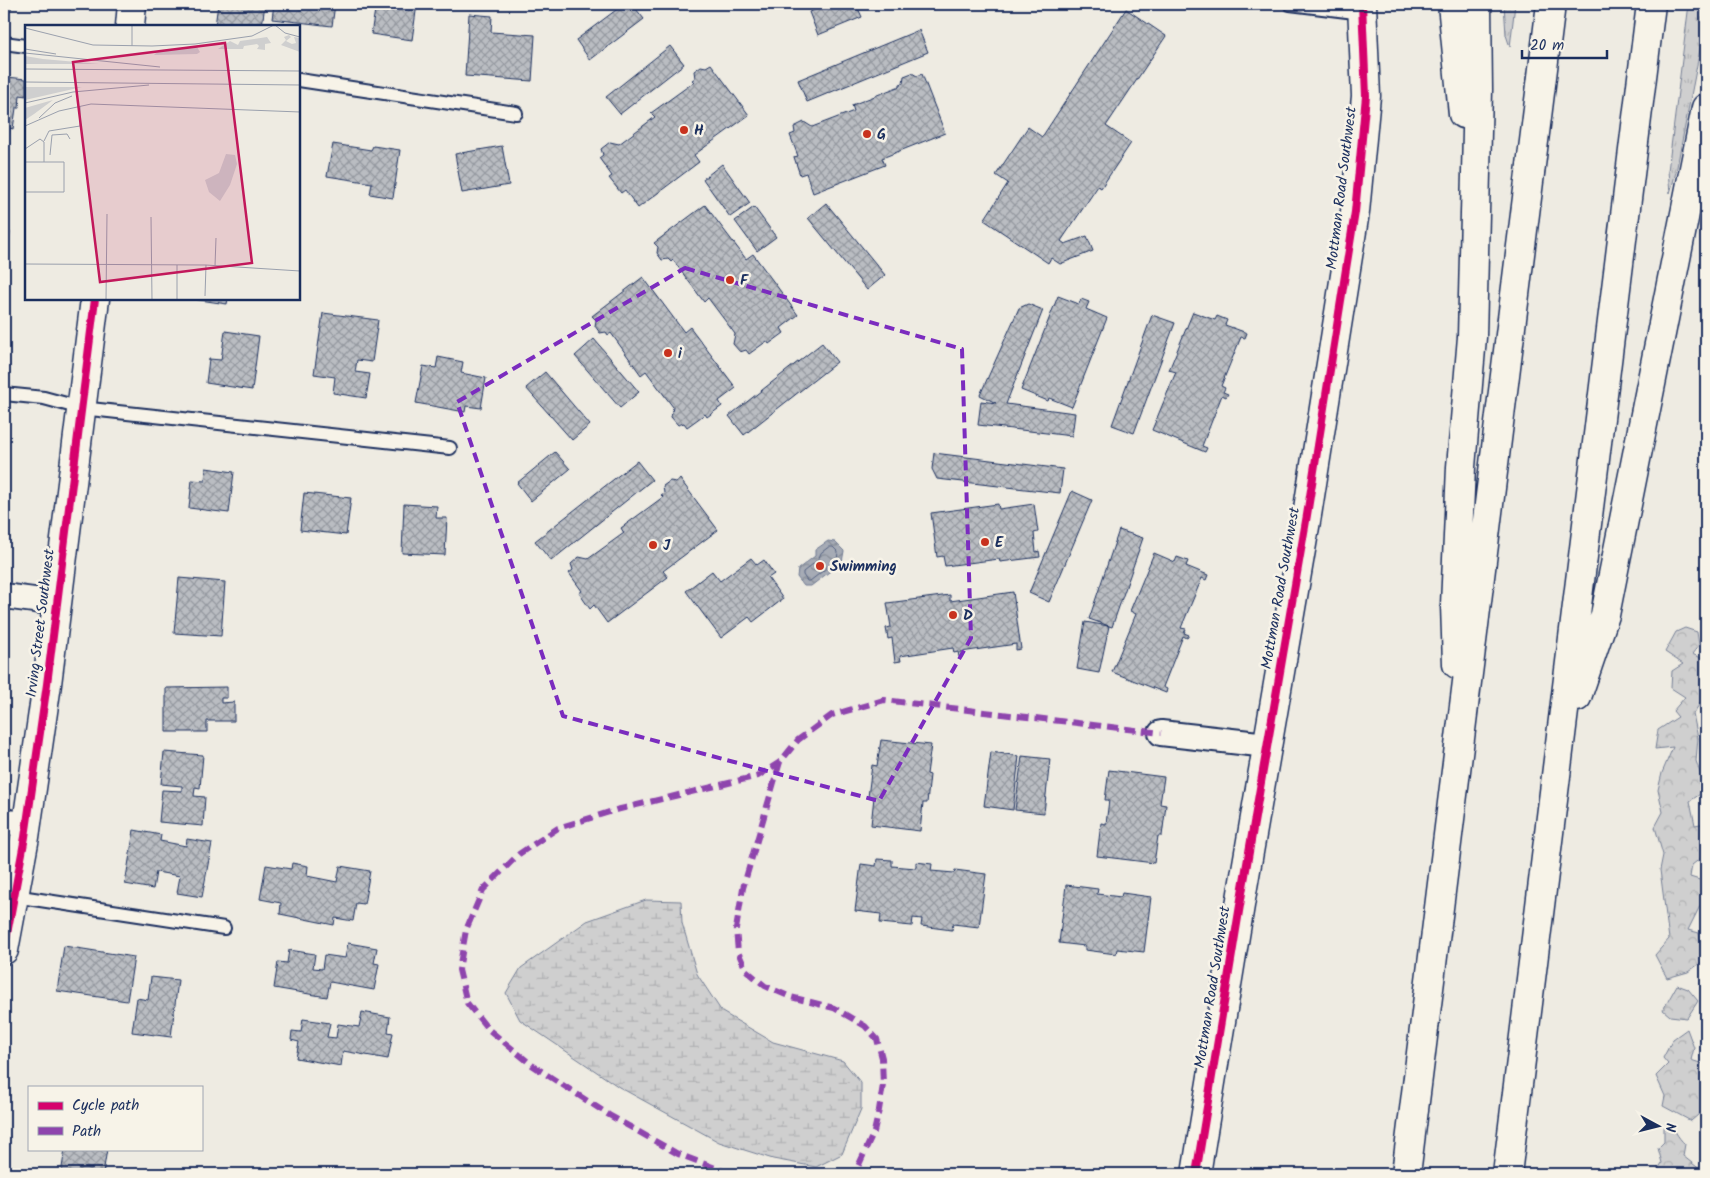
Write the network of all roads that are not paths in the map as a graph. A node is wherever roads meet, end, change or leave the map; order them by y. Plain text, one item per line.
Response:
1 (132, 4) edge
2 (1290, 4) edge
3 (1452, 4) edge
4 (1477, 4) edge
5 (1551, 4) edge
6 (1651, 4) edge
7 (1363, 8) edge
8 (130, 25) edge
9 (4, 44) edge
10 (25, 46) edge
11 (300, 80) edge
12 (1706, 108) edge
13 (516, 113) dead end
14 (1706, 159) edge
15 (1474, 241) junction
16 (1675, 264) junction
17 (95, 300) edge
18 (4, 394) edge
19 (81, 408) junction
20 (450, 448) dead end
21 (4, 596) edge
22 (56, 603) junction
23 (1161, 733) dead end
24 (1267, 745) junction
25 (1460, 745) junction
26 (1558, 754) junction
27 (15, 823) edge
28 (14, 896) junction
29 (224, 928) dead end
30 (4, 950) edge
31 (1196, 1174) edge
32 (1406, 1174) edge
33 (1507, 1174) edge

1 - 8 main road
2 - 7 lane
3 - 15 main road
4 - 15 main road
5 - 25 main road
6 - 26 main road
7 - 24 main road, Mottman Road Southwest
9 - 10 lane
11 - 13 lane
12 - 16 main road
14 - 16 main road
15 - 25 main road
16 - 26 main road
17 - 19 main road, Irving Street Southwest
18 - 19 lane
19 - 20 lane
19 - 22 main road, Irving Street Southwest
21 - 22 street
22 - 27 main road, Irving Street Southwest
23 - 24 street
24 - 31 main road, Mottman Road Southwest
25 - 32 main road
26 - 33 main road
27 - 28 main road, Irving Street Southwest
28 - 29 lane
28 - 30 main road, Irving Street Southwest

